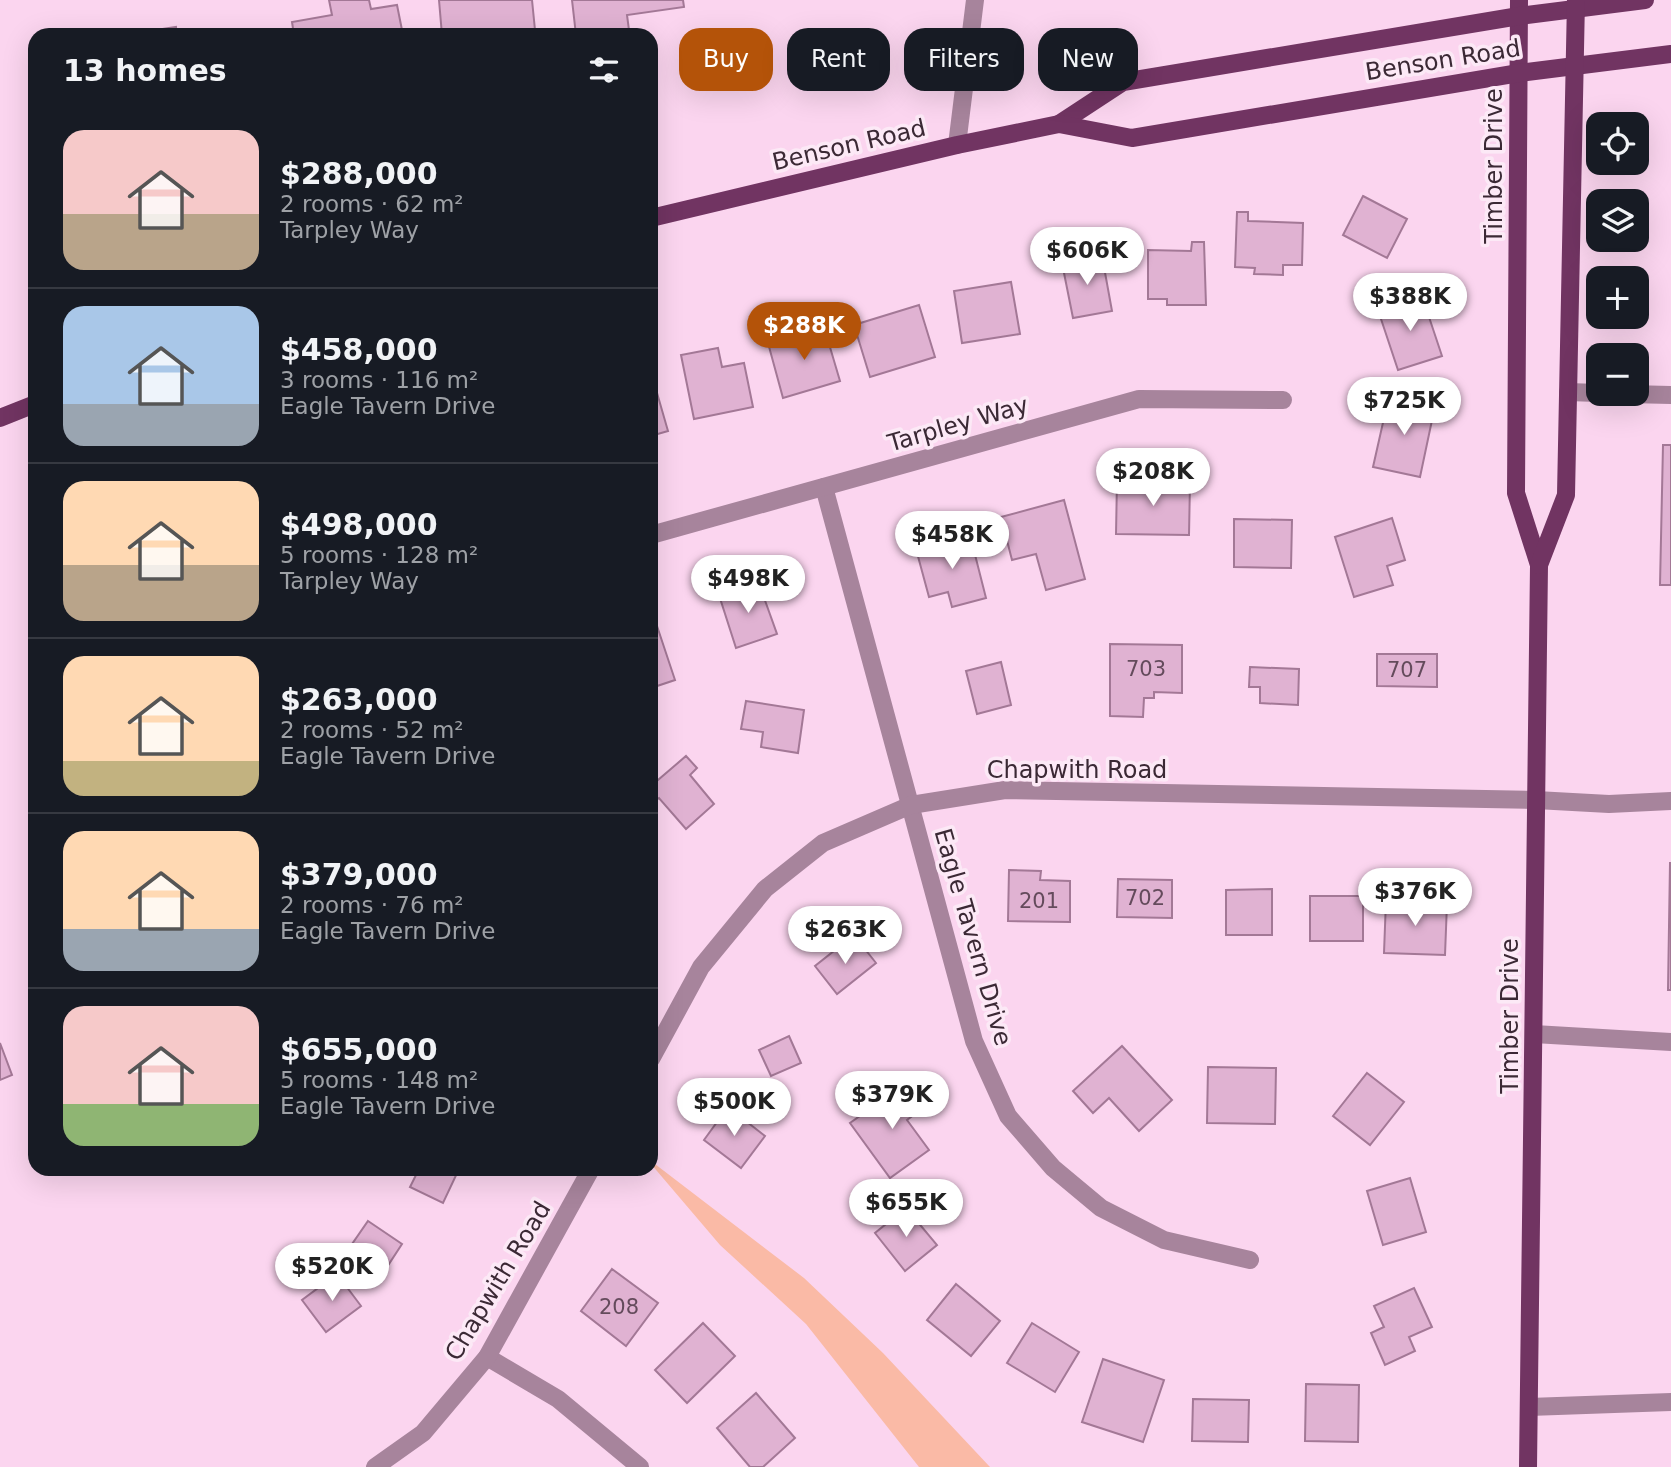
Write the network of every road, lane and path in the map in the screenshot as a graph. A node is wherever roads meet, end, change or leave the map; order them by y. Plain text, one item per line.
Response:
1 (975, 0) edge
2 (1645, 0) edge
3 (1575, 4) edge
4 (1519, 8) edge
5 (1671, 54) edge
6 (1573, 66) junction
7 (1519, 72) junction
8 (1059, 124) junction
9 (957, 145) junction
10 (658, 216) edge
11 (1568, 392) junction
12 (1586, 393) edge
13 (1649, 394) edge
14 (1671, 395) edge
15 (1283, 400) dead end
16 (28, 406) edge
17 (1, 415) edge
18 (824, 487) junction
19 (658, 533) edge
20 (1539, 565) junction
21 (1535, 800) junction
22 (1671, 801) edge
23 (911, 805) junction
24 (1534, 1034) junction
25 (1671, 1042) edge
26 (658, 1046) edge
27 (587, 1176) edge
28 (1250, 1260) dead end
29 (487, 1357) junction
30 (1671, 1402) edge
31 (1529, 1407) junction
32 (375, 1467) edge
33 (640, 1467) edge
34 (1528, 1467) edge

1 - 9 street
2 - 3 main road, Benson Road
3 - 4 main road, Benson Road
3 - 6 main road, Timber Drive
4 - 7 main road, Timber Drive
4 - 8 main road, Benson Road
5 - 6 main road, Benson Road
6 - 7 main road, Benson Road
6 - 11 main road, Timber Drive
7 - 8 main road, Benson Road
7 - 20 main road, Timber Drive
8 - 9 main road, Benson Road
9 - 10 main road, Benson Road
11 - 12 street
11 - 20 main road, Timber Drive
13 - 14 street
15 - 18 street, Tarpley Way
16 - 17 main road
18 - 19 street, Tarpley Way
18 - 23 street, Eagle Tavern Drive
20 - 21 main road, Timber Drive
21 - 22 street, Chapwith Road
21 - 23 street, Chapwith Road
21 - 24 main road, Timber Drive
23 - 26 street, Chapwith Road
23 - 28 street, Eagle Tavern Drive
24 - 25 street
24 - 31 main road, Timber Drive
27 - 29 street, Chapwith Road
29 - 32 street, Chapwith Road
29 - 33 street
30 - 31 street
31 - 34 main road, Timber Drive

